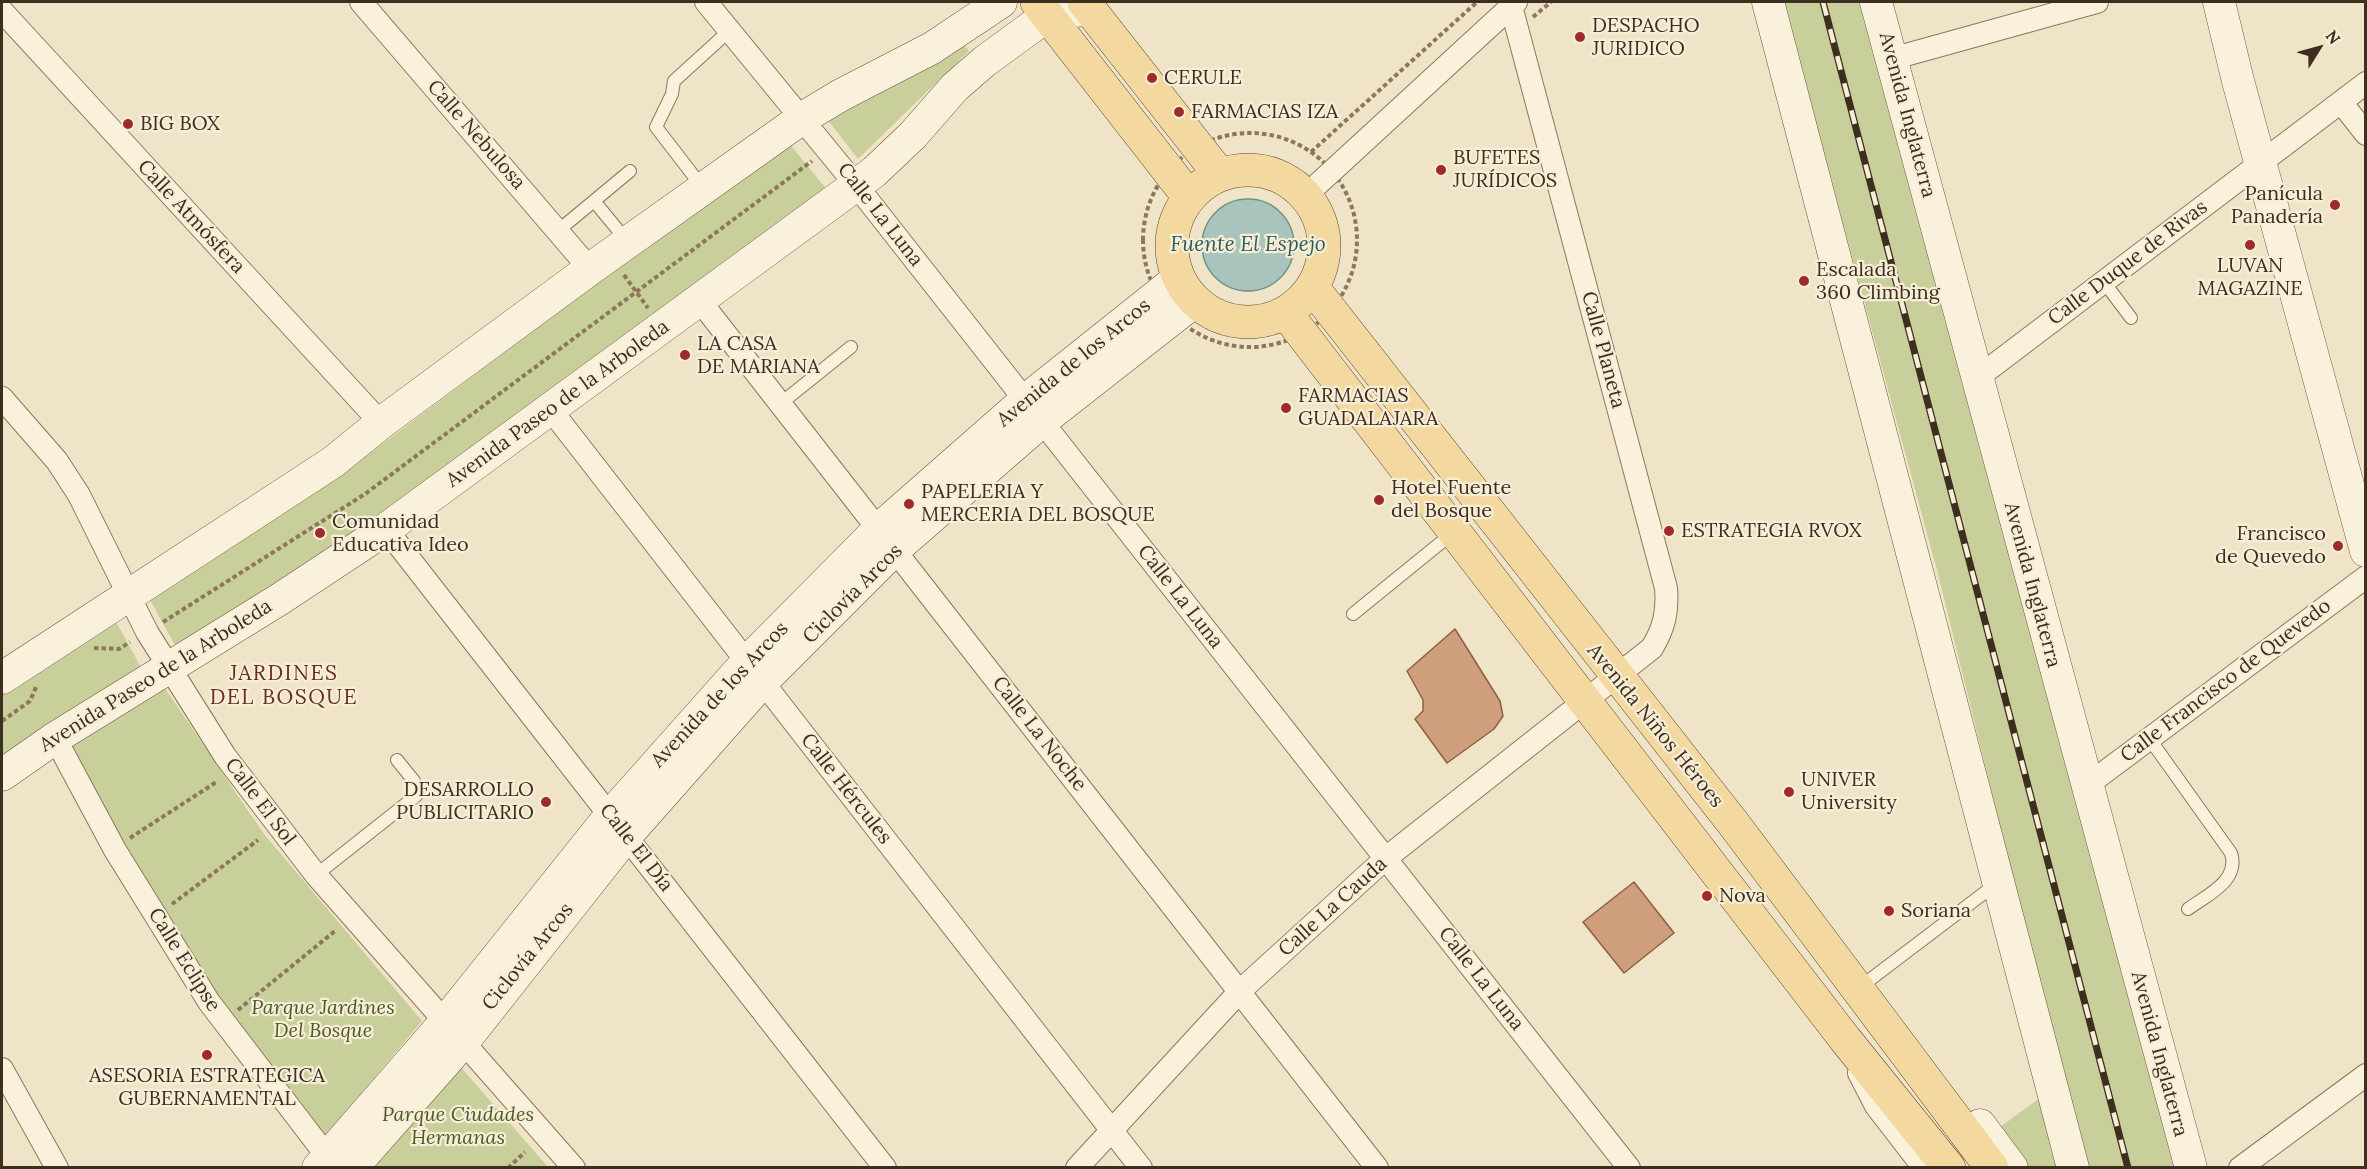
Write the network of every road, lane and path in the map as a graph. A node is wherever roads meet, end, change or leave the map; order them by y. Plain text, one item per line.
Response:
1 (361, 2) edge
2 (706, 2) edge
3 (1001, 2) edge
4 (1477, 2) edge
5 (1768, 2) edge
6 (1876, 2) edge
7 (2097, 2) edge
8 (2220, 2) edge
9 (1514, 4) edge
10 (1072, 5) edge
11 (2, 10) edge
12 (729, 31) junction
13 (1891, 59) junction
14 (2366, 83) edge
15 (2341, 102) junction
16 (801, 119) junction
17 (2366, 134) edge
18 (1198, 146) junction
19 (828, 150) junction
20 (1311, 152) junction
21 (2260, 162) junction
22 (1168, 170) junction
23 (630, 171) dead end
24 (1332, 171) junction
25 (1220, 174) junction
26 (856, 185) junction
27 (704, 189) junction
28 (1306, 195) junction
29 (1189, 197) junction
30 (594, 201) junction
31 (559, 230) junction
32 (609, 255) junction
33 (2104, 282) junction
34 (636, 291) junction
35 (1322, 300) junction
36 (699, 301) junction
37 (1177, 307) junction
38 (2132, 318) dead end
39 (1294, 324) junction
40 (663, 328) junction
41 (851, 347) dead end
42 (1977, 378) junction
43 (2, 398) edge
44 (780, 404) junction
45 (551, 410) junction
46 (1034, 410) junction
47 (381, 423) junction
48 (386, 529) junction
49 (1455, 531) junction
50 (887, 539) junction
51 (2366, 551) edge
52 (2366, 577) edge
53 (128, 596) junction
54 (1353, 614) dead end
55 (160, 624) dead end
56 (130, 642) dead end
57 (88, 647) dead end
58 (168, 668) junction
59 (755, 672) junction
60 (39, 677) dead end
61 (1616, 677) junction
62 (2, 678) edge
63 (1586, 701) junction
64 (2, 722) edge
65 (55, 738) junction
66 (2150, 738) junction
67 (397, 760) dead end
68 (2, 775) edge
69 (218, 782) dead end
70 (2086, 786) junction
71 (618, 826) junction
72 (127, 840) dead end
73 (258, 840) dead end
74 (1386, 858) junction
75 (316, 875) junction
76 (1999, 882) junction
77 (168, 907) dead end
78 (2188, 909) dead end
79 (335, 932) dead end
80 (1858, 988) junction
81 (1241, 990) junction
82 (232, 1014) dead end
83 (1890, 1028) junction
84 (455, 1031) junction
85 (1845, 1039) junction
86 (2, 1069) edge
87 (2366, 1075) edge
88 (1111, 1129) junction
89 (525, 1152) dead end
90 (333, 1165) edge
91 (57, 1167) edge
92 (508, 1167) edge
93 (574, 1167) edge
94 (885, 1167) edge
95 (1077, 1167) edge
96 (1141, 1167) edge
97 (1377, 1167) edge
98 (1629, 1167) edge
99 (1924, 1167) edge
100 (1949, 1167) edge
101 (1992, 1167) edge
102 (2012, 1167) edge
103 (2073, 1167) edge
104 (2191, 1167) edge
105 (2240, 1167) edge

1 - 31 street, Calle Nebulosa
2 - 12 street, Calle La Luna
3 - 16 street
4 - 20 path
5 - 76 street
6 - 13 street, Avenida Inglaterra
7 - 13 street
8 - 21 street
9 - 24 street
9 - 61 street, Calle Planeta
10 - 18 main road
10 - 22 main road
10 - 26 street, Avenida Paseo de la Arboleda
11 - 47 street, Calle Atmósfera
12 - 16 street, Calle La Luna
12 - 27 lane
13 - 42 street, Avenida Inglaterra
14 - 15 street, Calle Duque de Rivas
15 - 17 street
15 - 21 street, Calle Duque de Rivas
16 - 19 street, Calle La Luna
16 - 27 street
18 - 20 path
18 - 22 path
18 - 25 main road
19 - 26 street, Calle La Luna
19 - 34 path
20 - 24 path
21 - 33 street, Calle Duque de Rivas
21 - 51 street
22 - 29 main road
22 - 37 path
23 - 30 lane
24 - 28 street
24 - 35 path
25 - 28 main road
25 - 29 main road
26 - 36 street, Avenida Paseo de la Arboleda
26 - 46 street, Calle La Luna
27 - 32 street
28 - 35 main road
29 - 37 main road
30 - 31 lane
30 - 32 lane
31 - 32 street, Calle Nebulosa
32 - 34 path
32 - 47 street
33 - 38 lane
33 - 42 street, Calle Duque de Rivas
34 - 40 path
34 - 55 path
35 - 39 main road
35 - 39 path
35 - 61 main road, Avenida Niños Héroes
36 - 40 street, Avenida Paseo de la Arboleda
36 - 44 street, Calle La Noche
37 - 39 main road
37 - 39 path
37 - 46 street, Avenida de los Arcos
39 - 49 main road, Avenida Niños Héroes
40 - 45 street, Avenida Paseo de la Arboleda
41 - 44 lane
42 - 70 street, Avenida Inglaterra
43 - 53 street, Calle El Sol
44 - 50 street, Calle La Noche
45 - 48 street, Avenida Paseo de la Arboleda
45 - 59 street, Calle Hércules
46 - 50 street, Avenida de los Arcos
46 - 74 street, Calle La Luna
47 - 53 street
48 - 58 street, Avenida Paseo de la Arboleda
48 - 71 street, Calle El Día
49 - 54 lane
49 - 63 main road, Avenida Niños Héroes
50 - 59 street, Avenida de los Arcos
50 - 81 street, Calle La Noche
52 - 66 street, Calle Francisco de Quevedo
53 - 58 street, Calle El Sol
53 - 62 street
56 - 57 path
58 - 65 street, Avenida Paseo de la Arboleda
58 - 75 street, Calle El Sol
59 - 71 street, Avenida de los Arcos
59 - 88 street, Calle Hércules
60 - 64 path
61 - 63 street, Calle La Cauda
61 - 80 main road, Avenida Niños Héroes
63 - 74 street, Calle La Cauda
63 - 85 main road, Avenida Niños Héroes
65 - 68 street, Avenida Paseo de la Arboleda
65 - 90 street, Calle Eclipse
66 - 70 street, Calle Francisco de Quevedo
66 - 78 lane
67 - 75 lane
69 - 72 path
70 - 104 street, Avenida Inglaterra
71 - 84 street, Avenida de los Arcos
71 - 94 street, Calle El Día
73 - 77 path
74 - 81 street, Calle La Cauda
74 - 98 street, Calle La Luna
75 - 84 street, Calle El Sol
76 - 80 lane
76 - 103 street
79 - 82 path
80 - 83 main road, Avenida Niños Héroes
81 - 88 street, Calle La Cauda
81 - 97 street, Calle La Noche
83 - 101 main road, Avenida Niños Héroes
83 - 102 street
84 - 90 street, Avenida de los Arcos
84 - 93 street, Calle El Sol
85 - 99 street, Avenida Niños Héroes
85 - 100 main road, Avenida Niños Héroes
86 - 91 street
87 - 105 street
88 - 95 street, Calle La Cauda
88 - 96 street, Calle Hércules
89 - 92 path

